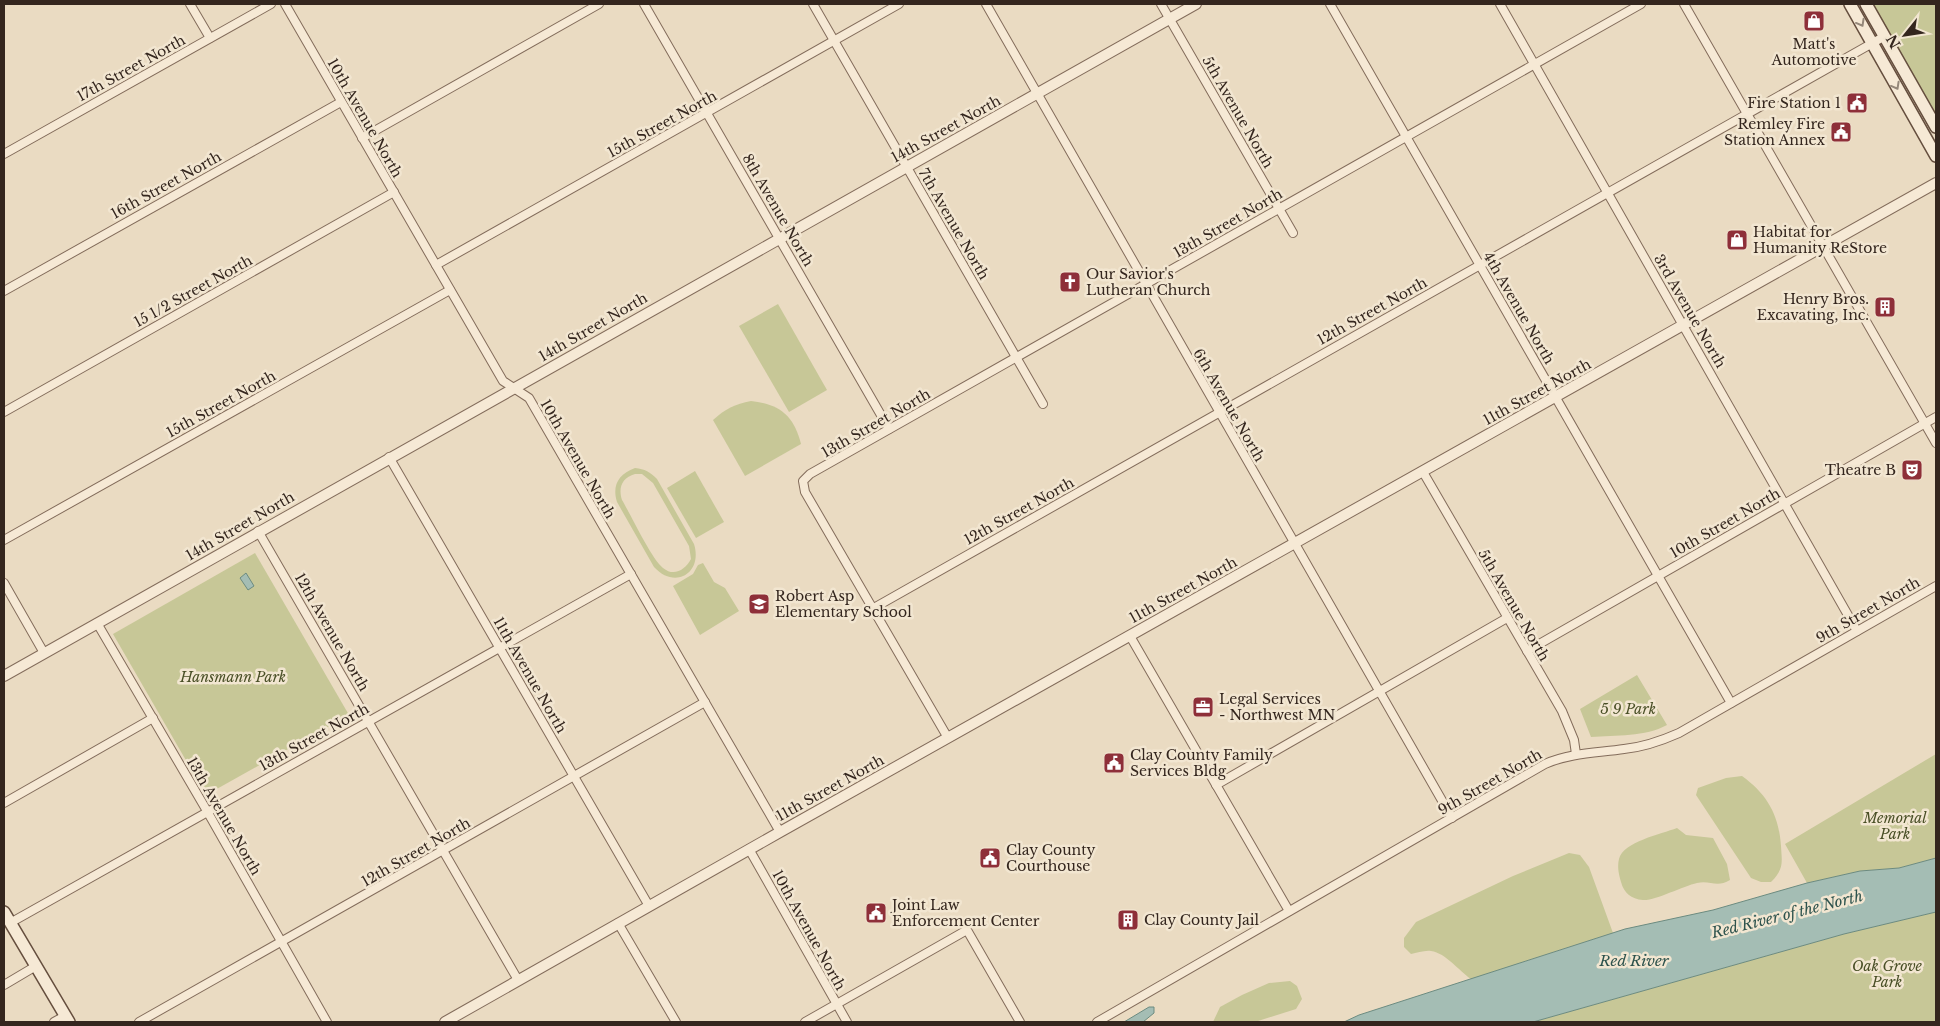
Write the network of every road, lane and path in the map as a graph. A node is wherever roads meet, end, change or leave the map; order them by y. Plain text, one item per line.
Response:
1 (190, 4) edge
2 (271, 4) edge
3 (285, 4) edge
4 (599, 4) edge
5 (644, 4) edge
6 (813, 4) edge
7 (899, 4) edge
8 (986, 4) edge
9 (1161, 4) edge
10 (1196, 4) edge
11 (1330, 4) edge
12 (1500, 4) edge
13 (1642, 4) edge
14 (1684, 4) edge
15 (1850, 4) edge
16 (1866, 4) edge
17 (1169, 19) junction
18 (1885, 36) junction
19 (210, 38) junction
20 (834, 40) junction
21 (1872, 43) junction
22 (1534, 64) junction
23 (1037, 93) junction
24 (341, 102) junction
25 (707, 112) junction
26 (1748, 114) junction
27 (1936, 127) edge
28 (1406, 137) junction
29 (362, 138) junction
30 (4, 154) edge
31 (1936, 156) edge
32 (907, 166) junction
33 (1936, 183) edge
34 (394, 192) junction
35 (1608, 193) junction
36 (1279, 209) junction
37 (1293, 233) dead end
38 (779, 238) junction
39 (1823, 246) junction
40 (436, 265) junction
41 (1480, 265) junction
42 (1146, 284) junction
43 (450, 290) junction
44 (4, 291) edge
45 (1683, 326) junction
46 (1016, 358) junction
47 (515, 388) junction
48 (1556, 397) junction
49 (1043, 404) dead end
50 (4, 412) edge
51 (1219, 412) junction
52 (1936, 417) edge
53 (1925, 424) junction
54 (889, 429) junction
55 (1936, 443) edge
56 (389, 458) junction
57 (1423, 472) junction
58 (1785, 504) junction
59 (258, 531) junction
60 (4, 540) edge
61 (1295, 544) junction
62 (631, 574) junction
63 (1658, 576) junction
64 (4, 583) edge
65 (1936, 586) edge
66 (872, 609) junction
67 (1507, 618) junction
68 (96, 623) junction
69 (1858, 631) junction
70 (1130, 636) junction
71 (500, 648) junction
72 (1527, 651) junction
73 (44, 653) junction
74 (4, 676) edge
75 (1379, 691) junction
76 (704, 702) junction
77 (1731, 703) junction
78 (153, 718) junction
79 (369, 721) junction
80 (948, 738) junction
81 (1576, 754) junction
82 (573, 775) junction
83 (1216, 785) junction
84 (4, 803) edge
85 (207, 811) junction
86 (1452, 818) junction
87 (780, 832) junction
88 (749, 849) junction
89 (444, 850) junction
90 (649, 906) junction
91 (1289, 911) junction
92 (7, 918) edge
93 (618, 923) junction
94 (281, 942) junction
95 (36, 966) junction
96 (518, 980) junction
97 (4, 985) edge
98 (837, 1004) junction
99 (67, 1019) edge
100 (54, 1022) edge
101 (139, 1022) edge
102 (327, 1022) edge
103 (444, 1022) edge
104 (676, 1022) edge
105 (805, 1022) edge
106 (847, 1022) edge
107 (1020, 1022) edge
108 (1097, 1022) edge

1 - 19 street
2 - 19 street, 17th Street North
3 - 24 street, 10th Avenue North
4 - 29 street
5 - 25 street, 8th Avenue North
6 - 20 street, 7th Avenue North
7 - 20 street, 15th Street North
8 - 23 street, 6th Avenue North
9 - 17 street, 5th Avenue North
10 - 17 street, 14th Street North
11 - 28 street, 4th Avenue North
12 - 22 street, 3rd Avenue North
13 - 22 street, 13th Street North
14 - 26 street
15 -> 21 main road
16 - 18 main road
17 - 23 street, 14th Street North
17 - 36 street, 5th Avenue North
18 - 21 street, 12th Street North
18 - 27 main road
19 - 30 street, 17th Street North
20 - 25 street, 15th Street North
20 - 32 street, 7th Avenue North
21 - 26 street, 12th Street North
21 -> 31 main road
22 - 28 street, 13th Street North
22 - 35 street, 3rd Avenue North
23 - 32 street, 14th Street North
23 - 42 street, 6th Avenue North
24 - 29 street, 10th Avenue North
24 - 44 street, 16th Street North
25 - 38 street, 8th Avenue North
25 - 40 street, 15th Street North
26 - 35 street, 12th Street North
26 - 39 street
28 - 36 street, 13th Street North
28 - 41 street, 4th Avenue North
29 - 34 street, 10th Avenue North
32 - 38 street, 14th Street North
32 - 46 street, 7th Avenue North
33 - 39 street, 11th Street North
34 - 40 street, 10th Avenue North
34 - 50 street, 15 1/2 Street North
35 - 41 street, 12th Street North
35 - 45 street, 3rd Avenue North
36 - 37 street, 5th Avenue North
36 - 42 street, 13th Street North
38 - 47 street, 14th Street North
38 - 54 street, 8th Avenue North
39 - 45 street, 11th Street North
39 - 53 street
40 - 43 street, 10th Avenue North
41 - 48 street, 4th Avenue North
41 - 51 street, 12th Street North
42 - 46 street, 13th Street North
42 - 51 street, 6th Avenue North
43 - 47 street, 10th Avenue North
43 - 60 street, 15th Street North
45 - 48 street, 11th Street North
45 - 58 street, 3rd Avenue North
46 - 49 street, 7th Avenue North
46 - 54 street, 13th Street North
47 - 56 street, 14th Street North
47 - 62 street, 10th Avenue North
48 - 57 street, 11th Street North
48 - 63 street, 4th Avenue North
51 - 61 street, 6th Avenue North
51 - 66 street, 12th Street North
52 - 53 street, 10th Street North
53 - 55 street
53 - 58 street, 10th Street North
54 - 66 street, 13th Street North
56 - 59 street, 14th Street North
56 - 71 street, 11th Avenue North
57 - 61 street, 11th Street North
57 - 67 street, 5th Avenue North
58 - 63 street, 10th Street North
58 - 69 street, 3rd Avenue North
59 - 68 street, 14th Street North
59 - 79 street, 12th Avenue North
61 - 70 street, 11th Street North
61 - 75 street, 6th Avenue North
62 - 71 street, 13th Street North
62 - 76 street, 10th Avenue North
63 - 72 street, 10th Street North
63 - 77 street, 4th Avenue North
64 - 73 street
65 - 69 street, 9th Street North
66 - 80 street
67 - 72 street, 5th Avenue North
67 - 75 street
68 - 73 street, 14th Street North
68 - 78 street, 13th Avenue North
69 - 77 street, 9th Street North
70 - 80 street, 11th Street North
70 - 83 street
71 - 79 street, 13th Street North
71 - 82 street, 11th Avenue North
72 - 81 street, 5th Avenue North
73 - 74 street, 14th Street North
75 - 83 street
75 - 86 street, 6th Avenue North
76 - 82 street, 12th Street North
76 - 87 street, 10th Avenue North
77 - 81 street, 9th Street North
78 - 84 street
78 - 85 street, 13th Avenue North
79 - 85 street, 13th Street North
79 - 89 street, 12th Avenue North
80 - 87 street, 11th Street North
81 - 86 street, 9th Street North
82 - 89 street, 12th Street North
82 - 90 street, 11th Avenue North
83 - 91 street
85 - 92 street, 13th Street North
85 - 94 street, 13th Avenue North
86 - 91 street, 9th Street North
87 - 88 street, 11th Street North
88 - 90 street, 11th Street North
88 - 98 street, 10th Avenue North
89 - 94 street, 12th Street North
89 - 96 street, 12th Avenue North
90 - 93 street, 11th Street North
91 - 108 street, 9th Street North
92 - 95 main road
93 - 96 street, 11th Street North
93 - 104 street
94 - 101 street, 12th Street North
94 - 102 street, 13th Avenue North
95 - 97 street
95 - 99 main road
96 - 103 street, 11th Street North
98 - 105 street
98 - 106 street, 10th Avenue North
98 - 107 street
99 - 100 street

